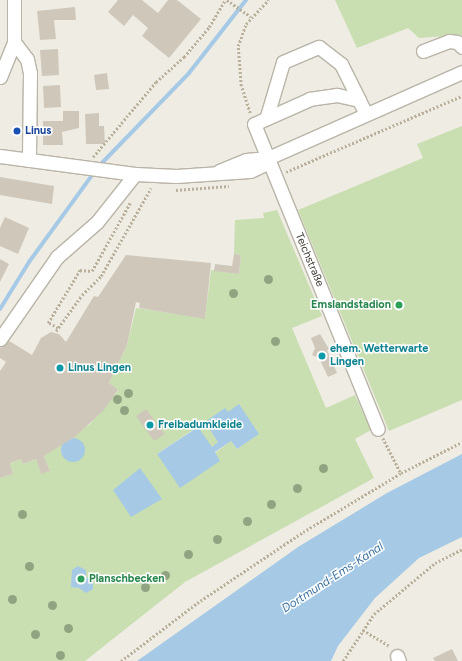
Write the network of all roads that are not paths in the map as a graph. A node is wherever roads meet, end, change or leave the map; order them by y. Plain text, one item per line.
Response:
1 (14, 0) edge
2 (14, 42) junction
3 (462, 47) edge
4 (423, 51) dead end
5 (462, 72) edge
6 (0, 77) edge
7 (359, 100) junction
8 (366, 114) junction
9 (267, 116) junction
10 (0, 156) edge
11 (268, 158) junction
12 (29, 160) junction
13 (134, 174) junction
14 (0, 338) edge
15 (378, 429) road end

1 - 2 street
2 - 6 street
2 - 12 street
3 - 4 street
5 - 8 street
7 - 8 street
7 - 9 street
7 - 9 street
8 - 11 street
9 - 11 street, Teichstraße
10 - 12 street
11 - 13 street
11 - 15 street, Teichstraße
12 - 13 street
13 - 14 street

